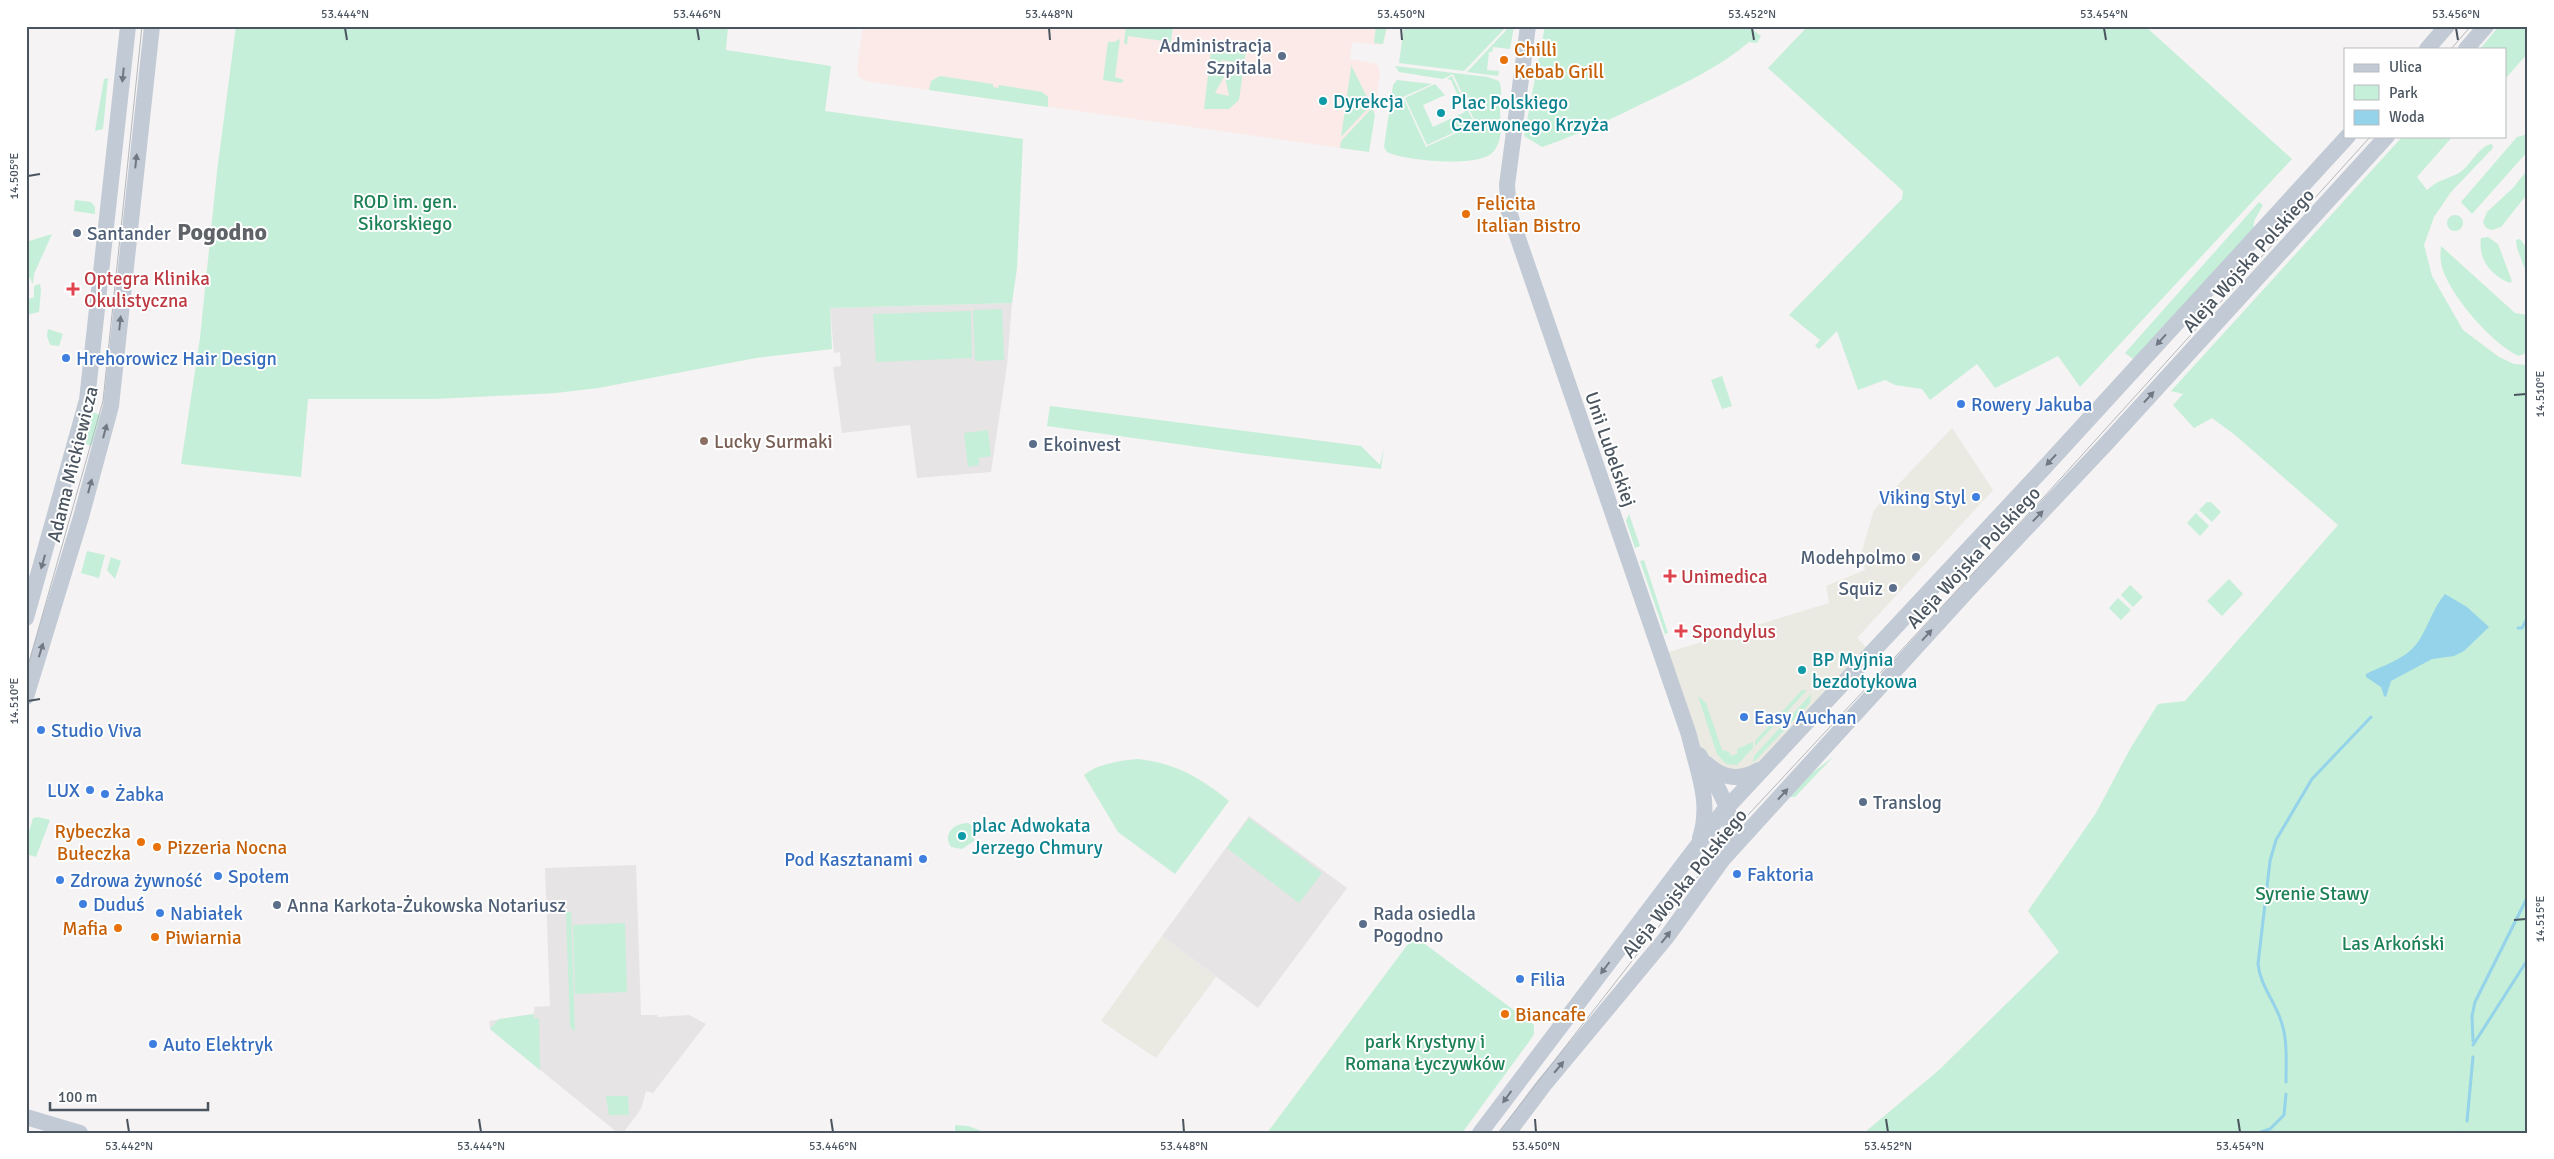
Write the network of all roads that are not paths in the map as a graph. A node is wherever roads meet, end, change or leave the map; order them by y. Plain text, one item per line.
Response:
1 (128, 26) edge
2 (152, 26) edge
3 (1528, 26) edge
4 (2447, 26) edge
5 (2486, 26) edge
6 (2428, 48) edge
7 (2467, 48) edge
8 (2346, 138) edge
9 (2385, 138) edge
10 (26, 618) edge
11 (26, 697) edge
12 (1689, 735) junction
13 (1701, 758) junction
14 (1762, 767) junction
15 (1712, 791) junction
16 (1727, 811) junction
17 (1750, 830) junction
18 (1698, 845) junction
19 (1724, 859) junction
20 (26, 1117) edge
21 (80, 1133) edge
22 (1480, 1133) edge
23 (1508, 1133) edge

1 -> 10 main road, Adama Mickiewicza
11 -> 2 main road, Adama Mickiewicza
3 - 12 main road, Unii Lubelskiej
4 - 6 main road
5 - 7 main road
8 -> 14 main road, Aleja Wojska Polskiego
17 -> 9 main road, Aleja Wojska Polskiego
12 - 13 main road, Unii Lubelskiej
12 - 15 main road, Unii Lubelskiej
13 - 14 main road, Unii Lubelskiej
13 - 15 main road, Unii Lubelskiej
14 - 16 main road, Aleja Wojska Polskiego
15 - 16 main road, Unii Lubelskiej
15 - 18 main road, Unii Lubelskiej
16 - 17 main road, Aleja Wojska Polskiego
16 - 18 main road, Aleja Wojska Polskiego
16 - 19 main road, Aleja Wojska Polskiego
17 - 19 main road, Aleja Wojska Polskiego
18 -> 22 main road, Aleja Wojska Polskiego
23 -> 19 main road, Aleja Wojska Polskiego
20 - 21 main road

